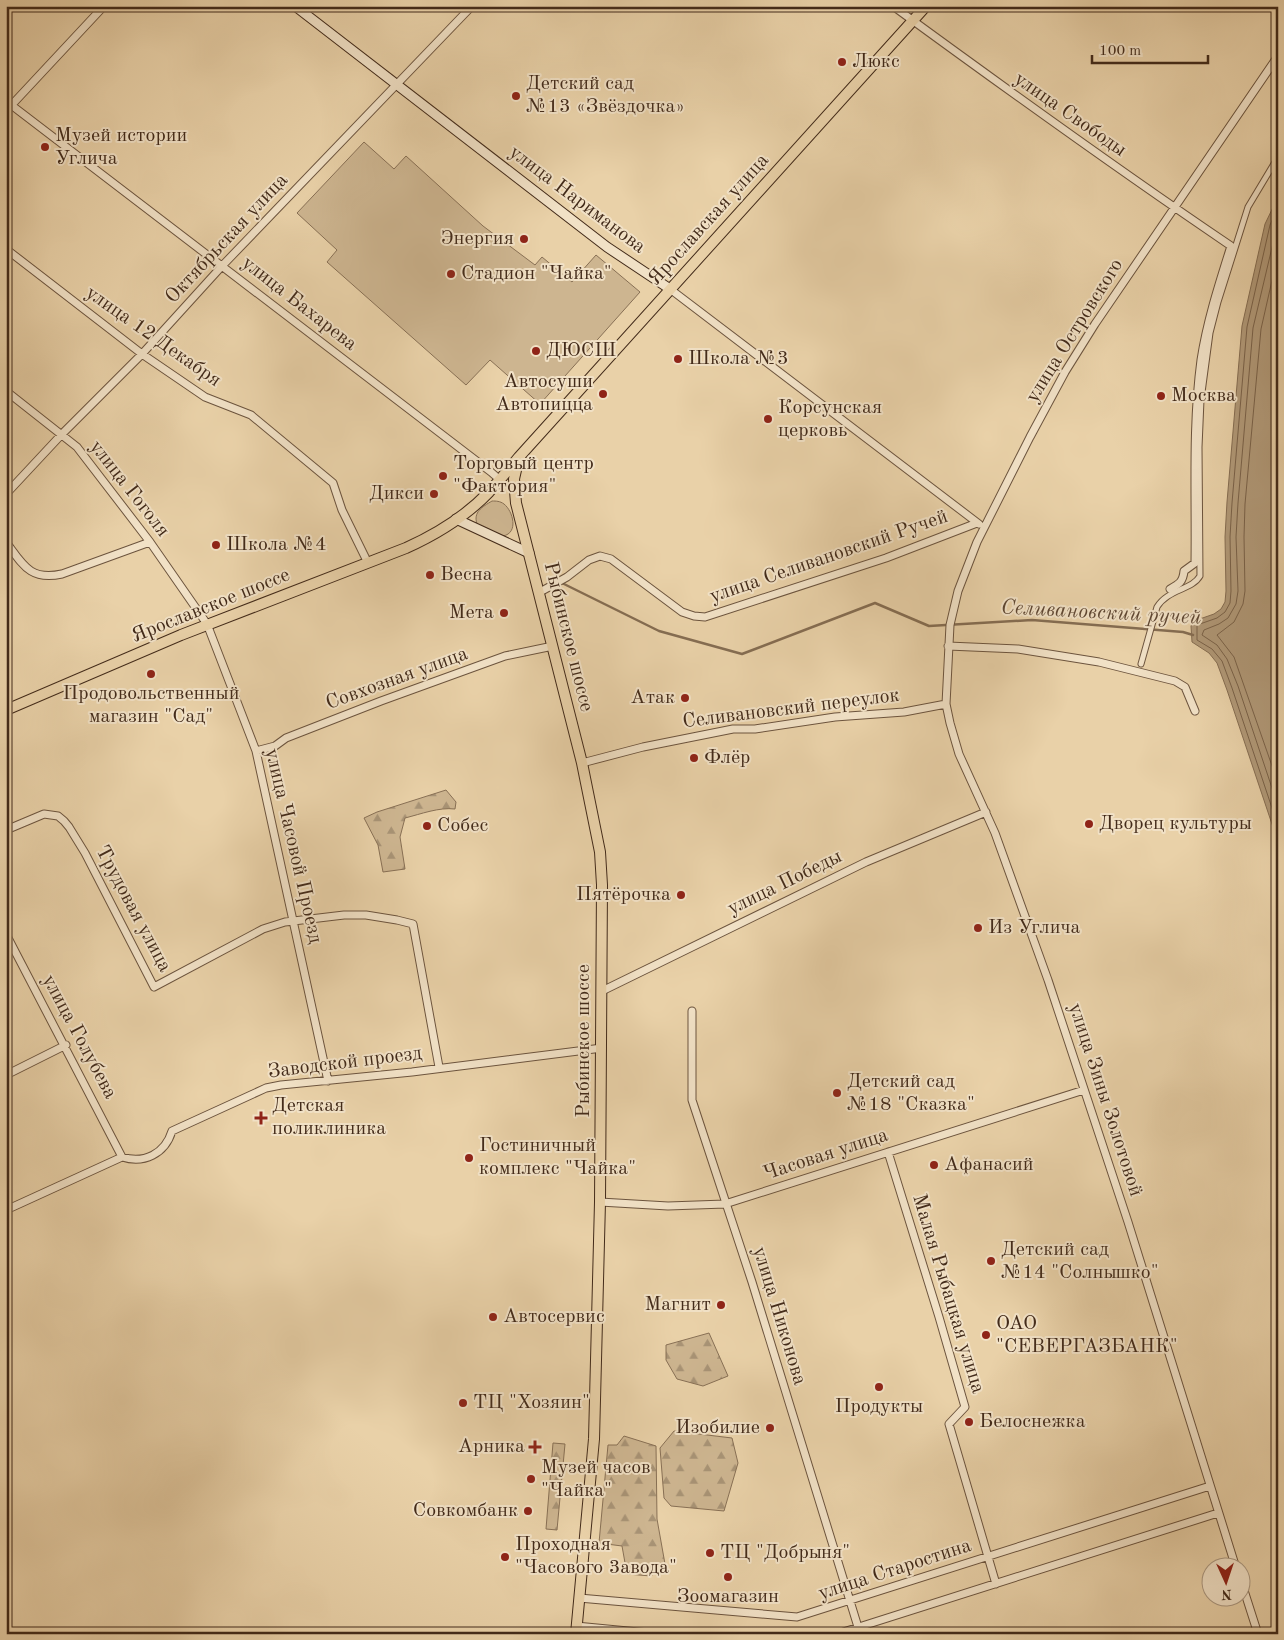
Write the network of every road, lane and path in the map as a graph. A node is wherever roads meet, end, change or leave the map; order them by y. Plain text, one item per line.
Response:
1 (104, 6) edge
2 (295, 6) edge
3 (472, 6) edge
4 (893, 6) edge
5 (926, 6) edge
6 (913, 21) junction
7 (1278, 56) edge
8 (396, 85) junction
9 (8, 106) edge
10 (1278, 157) edge
11 (1175, 208) junction
12 (6, 249) edge
13 (222, 266) junction
14 (670, 289) junction
15 (142, 354) junction
16 (6, 391) edge
17 (62, 434) junction
18 (519, 457) junction
19 (500, 480) junction
20 (6, 494) edge
21 (456, 519) junction
22 (977, 523) junction
23 (984, 528) junction
24 (6, 542) edge
25 (150, 542) junction
26 (529, 553) junction
27 (368, 563) junction
28 (1170, 588) dead end
29 (540, 592) junction
30 (207, 624) junction
31 (553, 646) junction
32 (948, 646) junction
33 (1141, 664) dead end
34 (946, 704) junction
35 (6, 710) edge
36 (1195, 711) dead end
37 (256, 751) junction
38 (582, 763) junction
39 (986, 812) junction
40 (6, 830) edge
41 (292, 920) junction
42 (6, 934) edge
43 (602, 991) junction
44 (692, 1011) dead end
45 (66, 1046) junction
46 (602, 1048) junction
47 (439, 1067) junction
48 (6, 1075) edge
49 (328, 1081) junction
50 (1084, 1090) junction
51 (888, 1152) junction
52 (122, 1156) junction
53 (600, 1202) junction
54 (725, 1204) junction
55 (6, 1210) edge
56 (1210, 1486) junction
57 (1218, 1514) junction
58 (988, 1557) junction
59 (1233, 1558) edge
60 (996, 1584) junction
61 (579, 1598) junction
62 (850, 1601) junction
63 (1250, 1608) edge
64 (858, 1627) junction
65 (576, 1630) edge
66 (659, 1634) edge
67 (837, 1634) edge
68 (1258, 1634) edge

1 - 9 street
2 - 8 main road, улица Нариманова
3 - 8 street, Октябрьская улица
4 - 6 street, улица Свободы
5 - 6 main road, Ярославская улица
6 - 11 street, улица Свободы
6 - 14 main road, Ярославская улица
7 - 11 street, улица Островского
8 - 13 street, Октябрьская улица
8 - 14 main road, улица Нариманова
9 - 13 street, улица Бахарева
10 - 33 street
11 - 23 street, улица Островского
11 - 28 street, улица Свободы
12 - 15 street, улица 12 Декабря
13 - 15 street, Октябрьская улица
13 - 19 street, улица Бахарева
14 - 18 main road, Ярославская улица
14 - 22 street, улица Нариманова
15 - 17 street, Октябрьская улица
15 - 27 street, улица 12 Декабря
16 - 17 street, улица Гоголя
17 - 20 street, Октябрьская улица
17 - 25 street, улица Гоголя
18 - 19 main road, Ярославское шоссе
18 - 26 main road, Рыбинское шоссе
19 - 21 main road, Ярославское шоссе
21 - 26 main road
21 - 27 main road, Ярославское шоссе
22 - 23 street, улица Нариманова
22 - 29 street, улица Селивановский Ручей
23 - 32 street, улица Островского
24 - 25 street
25 - 30 street, улица Гоголя
26 - 29 main road, Рыбинское шоссе
27 - 30 main road, Ярославское шоссе
29 - 31 main road, Рыбинское шоссе
30 - 35 main road, Ярославское шоссе
30 - 37 street, улица Часовой Проезд
31 - 37 street, Совхозная улица
31 - 38 main road, Рыбинское шоссе
32 - 34 street, улица Зины Золотовой
32 - 36 street
34 - 38 street, Селивановский переулок
34 - 39 street, улица Зины Золотовой
37 - 41 street, улица Часовой Проезд
38 - 43 main road, Рыбинское шоссе
39 - 43 street, улица Победы
39 - 50 street, улица Зины Золотовой
40 - 41 street, Трудовая улица
41 - 47 street, Трудовая улица
41 - 49 street, улица Часовой Проезд
42 - 45 street, улица Голубева
43 - 46 main road, Рыбинское шоссе
44 - 54 street, улица Никонова
45 - 48 street
45 - 52 street, улица Голубева
46 - 47 street, Заводской проезд
46 - 53 main road, Рыбинское шоссе
47 - 49 street, Заводской проезд
49 - 52 street, Заводской проезд
50 - 51 street, Часовая улица
50 - 56 street, улица Зины Золотовой
51 - 54 street, Часовая улица
51 - 58 street, Малая Рыбацкая улица
52 - 55 street, Заводской проезд
53 - 54 street, Часовая улица
53 - 61 main road, Рыбинское шоссе
54 - 62 street, улица Никонова
56 - 57 street, улица Зины Золотовой
56 - 58 street, улица Старостина
57 - 59 street, улица Зины Золотовой
57 - 60 street
58 - 60 street, Малая Рыбацкая улица
58 - 62 street, улица Старостина
60 - 64 street
61 - 62 street, улица Старостина
61 - 65 main road, Рыбинское шоссе
62 - 64 street, улица Никонова
63 - 68 street
64 - 67 street
65 - 66 street

